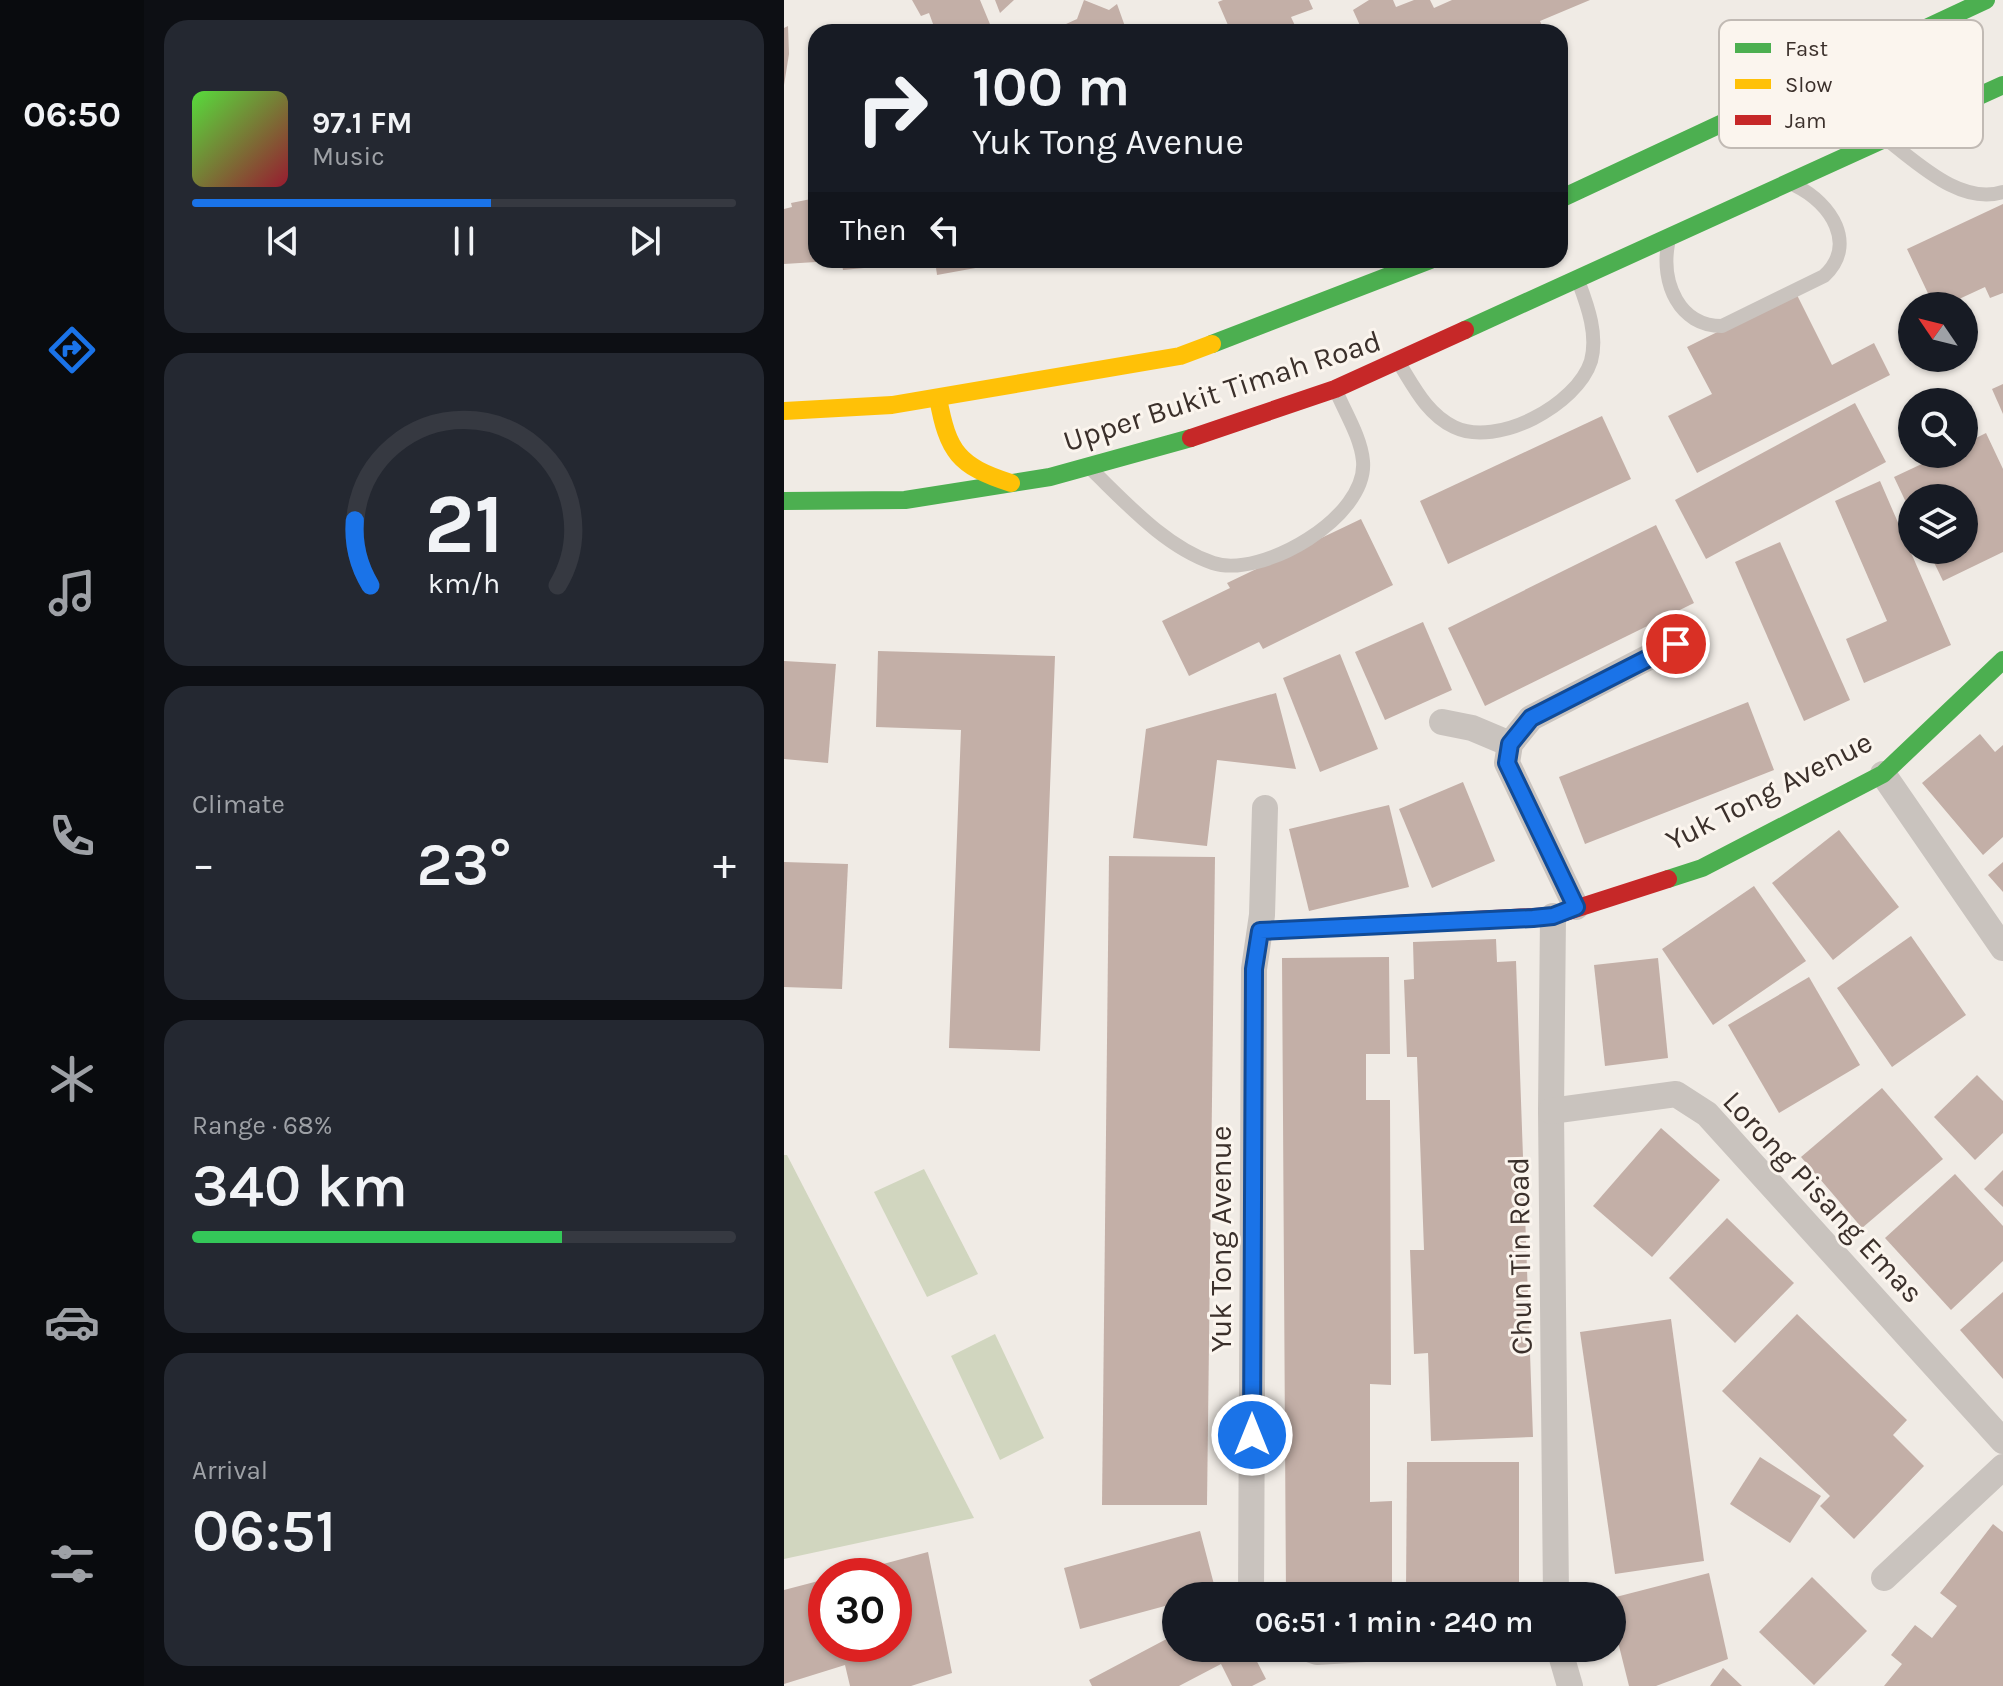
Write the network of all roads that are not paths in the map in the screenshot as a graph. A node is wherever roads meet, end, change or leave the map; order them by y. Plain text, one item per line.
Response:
1 (1986, 0) edge
2 (1943, 20) edge
3 (2003, 85) edge
4 (1983, 94) edge
5 (1719, 125) edge
6 (1866, 148) edge
7 (1898, 148) edge
8 (1790, 183) junction
9 (2003, 192) edge
10 (1568, 195) edge
11 (1669, 239) junction
12 (1409, 268) edge
13 (1578, 280) junction
14 (1399, 363) junction
15 (1335, 389) junction
16 (938, 398) junction
17 (784, 411) edge
18 (1088, 467) junction
19 (1011, 483) junction
20 (784, 501) edge
21 (1684, 639) dead end
22 (2003, 660) edge
23 (1442, 722) dead end
24 (1510, 744) junction
25 (1883, 774) junction
26 (1265, 808) dead end
27 (1565, 911) junction
28 (1260, 931) junction
29 (2003, 948) edge
30 (1551, 1111) junction
31 (2003, 1441) edge
32 (2003, 1467) edge
33 (1884, 1578) dead end
34 (1251, 1582) edge
35 (1556, 1582) edge
36 (1563, 1662) edge
37 (1570, 1686) edge

1 - 2 main road
3 - 4 main road, Upper Bukit Timah Road
5 - 10 main road
6 - 8 main road, Upper Bukit Timah Road
7 - 9 lane
8 - 11 main road, Upper Bukit Timah Road
8 - 11 lane
11 - 13 main road, Upper Bukit Timah Road
12 - 16 main road, Upper Bukit Timah Road
13 - 14 main road, Upper Bukit Timah Road
13 - 14 lane
14 - 15 main road, Upper Bukit Timah Road
15 - 18 main road, Upper Bukit Timah Road
15 - 18 lane
16 - 17 main road, Upper Bukit Timah Road
16 - 19 main road
18 - 19 main road, Upper Bukit Timah Road
19 - 20 main road, Upper Bukit Timah Road
21 - 24 street
22 - 25 main road, Yuk Tong Avenue
23 - 24 street
24 - 27 street
25 - 27 main road, Yuk Tong Avenue
25 - 29 street
26 - 28 street, Yuk Tong Avenue
27 - 28 main road, Yuk Tong Avenue
27 - 30 street, Chun Tin Road
28 - 34 street, Yuk Tong Avenue
30 - 31 street, Lorong Pisang Emas
30 - 35 street, Chun Tin Road
32 - 33 street
36 - 37 street

